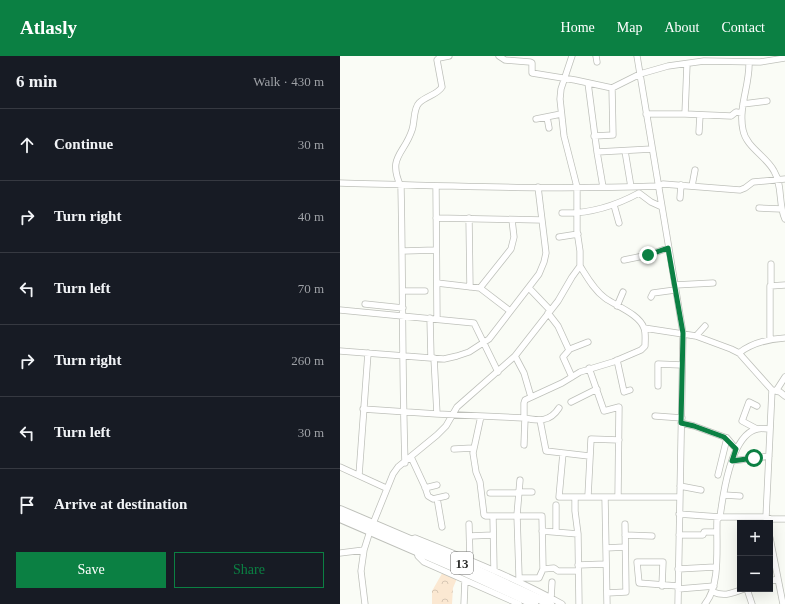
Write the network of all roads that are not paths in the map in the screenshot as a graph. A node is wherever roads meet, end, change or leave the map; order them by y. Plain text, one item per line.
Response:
1 (449, 56) edge
2 (499, 56) edge
3 (572, 56) edge
4 (637, 56) edge
5 (773, 58) edge
6 (785, 58) edge
7 (703, 59) edge
8 (741, 59) edge
9 (749, 62) junction
10 (687, 64) junction
11 (640, 74) junction
12 (564, 78) junction
13 (588, 83) junction
14 (612, 88) junction
15 (767, 101) dead end
16 (743, 104) junction
17 (742, 113) junction
18 (561, 114) junction
19 (646, 114) junction
20 (685, 114) junction
21 (700, 115) junction
22 (548, 116) junction
23 (536, 119) dead end
24 (549, 128) dead end
25 (699, 132) dead end
26 (594, 136) junction
27 (652, 149) junction
28 (625, 151) junction
29 (597, 152) junction
30 (694, 170) dead end
31 (778, 180) junction
32 (785, 180) edge
33 (340, 182) edge
34 (400, 185) junction
35 (680, 185) junction
36 (436, 186) junction
37 (658, 186) junction
38 (692, 186) junction
39 (538, 187) junction
40 (577, 187) junction
41 (603, 187) junction
42 (631, 187) junction
43 (680, 198) dead end
44 (614, 205) junction
45 (662, 207) junction
46 (759, 208) dead end
47 (782, 209) junction
48 (562, 213) dead end
49 (577, 213) junction
50 (436, 218) junction
51 (469, 218) junction
52 (785, 219) edge
53 (512, 220) junction
54 (542, 220) junction
55 (619, 223) dead end
56 (578, 234) junction
57 (559, 237) dead end
58 (668, 248) junction
59 (436, 250) junction
60 (403, 251) junction
61 (624, 260) dead end
62 (771, 264) dead end
63 (580, 266) junction
64 (437, 283) junction
65 (713, 283) dead end
66 (771, 286) junction
67 (785, 286) edge
68 (470, 287) junction
69 (480, 288) junction
70 (528, 288) junction
71 (675, 288) junction
72 (403, 291) junction
73 (425, 291) dead end
74 (623, 292) dead end
75 (651, 297) dead end
76 (365, 304) dead end
77 (617, 306) junction
78 (403, 308) junction
79 (340, 310) edge
80 (510, 311) junction
81 (549, 311) junction
82 (403, 316) junction
83 (430, 318) junction
84 (437, 319) junction
85 (705, 326) dead end
86 (644, 328) junction
87 (683, 333) junction
88 (696, 336) junction
89 (785, 338) edge
90 (770, 340) junction
91 (588, 342) dead end
92 (484, 343) junction
93 (570, 350) junction
94 (340, 351) edge
95 (368, 354) junction
96 (739, 354) junction
97 (403, 356) junction
98 (515, 356) junction
99 (432, 358) junction
100 (617, 360) junction
101 (682, 365) junction
102 (589, 368) junction
103 (498, 372) junction
104 (572, 376) junction
105 (785, 376) edge
106 (658, 386) dead end
107 (597, 389) junction
108 (630, 390) dead end
109 (774, 390) junction
110 (785, 396) edge
111 (532, 397) junction
112 (571, 402) dead end
113 (757, 406) dead end
114 (559, 408) dead end
115 (363, 409) junction
116 (403, 412) junction
117 (437, 414) junction
118 (453, 415) junction
119 (481, 416) junction
120 (655, 416) dead end
121 (525, 418) junction
122 (540, 420) junction
123 (681, 421) junction
124 (757, 429) junction
125 (770, 429) junction
126 (727, 438) junction
127 (619, 440) junction
128 (524, 445) dead end
129 (473, 448) junction
130 (454, 449) dead end
131 (736, 449) junction
132 (563, 453) junction
133 (589, 456) junction
134 (769, 456) junction
135 (411, 457) junction
136 (732, 461) junction
137 (405, 463) junction
138 (340, 467) edge
139 (359, 475) junction
140 (718, 475) dead end
141 (520, 480) dead end
142 (437, 486) dead end
143 (680, 486) junction
144 (386, 488) junction
145 (425, 488) junction
146 (701, 490) dead end
147 (532, 492) dead end
148 (490, 493) dead end
149 (518, 493) junction
150 (724, 495) junction
151 (446, 496) dead end
152 (588, 496) junction
153 (740, 496) dead end
154 (575, 497) junction
155 (606, 497) junction
156 (618, 497) junction
157 (679, 497) junction
158 (437, 498) junction
159 (556, 505) dead end
160 (340, 510) edge
161 (680, 514) junction
162 (493, 516) junction
163 (517, 516) junction
164 (720, 517) junction
165 (340, 518) edge
166 (785, 519) edge
167 (766, 520) edge
168 (469, 524) dead end
169 (625, 524) dead end
170 (372, 527) junction
171 (442, 527) dead end
172 (542, 531) junction
173 (556, 532) junction
174 (716, 532) junction
175 (578, 534) junction
176 (494, 535) junction
177 (625, 535) junction
178 (679, 535) junction
179 (470, 536) junction
180 (652, 536) dead end
181 (410, 540) junction
182 (625, 547) junction
183 (606, 548) junction
184 (364, 550) junction
185 (417, 551) junction
186 (340, 553) edge
187 (773, 553) edge
188 (470, 561) junction
189 (606, 564) junction
190 (578, 565) junction
191 (715, 567) junction
192 (543, 569) junction
193 (678, 569) junction
194 (494, 571) junction
195 (578, 571) junction
196 (778, 579) junction
197 (465, 580) junction
198 (518, 580) junction
199 (773, 580) edge
200 (552, 582) dead end
201 (662, 586) junction
202 (678, 588) junction
203 (714, 589) junction
204 (737, 591) edge
205 (746, 592) edge
206 (607, 593) junction
207 (551, 601) edge
208 (513, 602) edge
209 (365, 604) edge
210 (464, 604) edge
211 (519, 604) edge
212 (534, 604) edge
213 (562, 604) edge
214 (579, 604) edge
215 (607, 604) edge
216 (678, 604) edge
217 (705, 604) edge
218 (752, 604) edge
219 (783, 604) edge

1 - 34 street
2 - 12 street
3 - 12 street
4 - 11 street
5 - 6 street
5 - 9 street
7 - 8 street
7 - 10 street
8 - 9 street
9 - 16 street
10 - 11 street
10 - 20 street
11 - 14 street
11 - 19 street
12 - 13 street
12 - 18 street
13 - 14 street
13 - 26 street
14 - 26 street
15 - 16 street
16 - 17 street
17 - 21 street
17 - 31 street
18 - 22 street
18 - 40 street
19 - 20 street
19 - 27 street
20 - 21 street
21 - 25 street
22 - 23 street
22 - 24 street
26 - 29 street
27 - 28 street
27 - 37 street
28 - 29 street
28 - 42 street
29 - 41 street
30 - 38 street
31 - 32 street
31 - 38 street
31 - 47 street
33 - 34 street
34 - 36 street
34 - 60 street
35 - 37 street
35 - 38 street
35 - 43 street
36 - 39 street
36 - 50 street
37 - 42 street
37 - 45 street
39 - 40 street
39 - 54 street
40 - 41 street
40 - 49 street
41 - 42 street
44 - 45 street
44 - 49 street
44 - 55 street
45 - 58 street
46 - 47 street
47 - 52 street
48 - 49 street
49 - 56 street
50 - 51 street
50 - 59 street
51 - 53 street
51 - 68 street
53 - 54 street
53 - 69 street
54 - 70 street
56 - 57 street
56 - 63 street
58 - 61 street
58 - 71 street
59 - 60 street
59 - 64 street
60 - 72 street
62 - 66 street
63 - 77 street
63 - 81 street
64 - 68 street
64 - 84 street
65 - 71 street
66 - 67 street
66 - 90 street
68 - 69 street
69 - 80 street
70 - 80 street
70 - 81 street
71 - 75 street
71 - 87 street
72 - 73 street
72 - 78 street
74 - 77 street
76 - 78 street
77 - 86 street
78 - 82 street
79 - 82 street
80 - 92 street
81 - 93 street
81 - 98 street
82 - 83 street
82 - 97 street
83 - 84 street
83 - 99 street
84 - 92 street
85 - 88 street
86 - 87 street
86 - 100 street
87 - 88 street
87 - 101 street
88 - 96 street
89 - 90 street
90 - 96 street
91 - 93 street
92 - 99 street
92 - 103 street
93 - 104 street
94 - 95 street
95 - 97 street
95 - 115 street
96 - 109 street
97 - 99 street
97 - 116 street
98 - 103 street
98 - 111 street
99 - 117 street
100 - 102 street
100 - 108 street
101 - 106 street
101 - 123 street
102 - 104 street
102 - 107 street
103 - 118 street
104 - 111 street
105 - 109 street
107 - 112 street
107 - 127 street
109 - 110 street
109 - 125 street
111 - 121 street
113 - 124 street
114 - 122 street
115 - 116 street
115 - 139 street
116 - 117 street
116 - 137 street
117 - 118 street
118 - 119 street
118 - 135 street
119 - 121 street
119 - 129 street
120 - 123 street
121 - 122 street
121 - 128 street
122 - 132 street
123 - 126 street
123 - 143 street
124 - 125 street
124 - 131 street
125 - 134 street
126 - 131 street
126 - 140 street
127 - 133 street
127 - 156 street
129 - 130 street
129 - 162 street
131 - 136 street
132 - 133 street
132 - 154 street
133 - 152 street
134 - 136 street
134 - 167 street
135 - 137 street
135 - 145 street
136 - 150 street
137 - 144 street
138 - 139 street
139 - 144 street
141 - 149 street
142 - 145 street
143 - 146 street
143 - 157 street
144 - 170 street
145 - 158 street
147 - 149 street
148 - 149 street
149 - 163 street
150 - 153 street
150 - 164 street
151 - 158 street
152 - 154 street
152 - 155 street
154 - 175 street
155 - 156 street
155 - 183 street
156 - 157 street
157 - 161 street
158 - 171 street
159 - 173 street
160 - 170 highway, 13
161 - 164 street
161 - 178 street
162 - 163 street
162 - 176 street
163 - 172 street
163 - 198 street
164 - 167 street
164 - 174 street
165 - 170 highway, 13
166 - 167 street
168 - 179 street
169 - 177 street
170 - 181 highway, 13
170 - 184 street
170 - 185 highway, 13
172 - 173 street
172 - 192 street
173 - 175 street
174 - 178 street
174 - 191 street
175 - 190 street
176 - 179 street
176 - 194 street
177 - 180 street
177 - 182 street
178 - 193 street
179 - 188 street
181 - 188 street
181 - 207 highway, 13
182 - 183 street
182 - 206 street
183 - 189 street
184 - 186 street
184 - 209 street
185 - 197 street
185 - 212 highway, 13
187 - 196 street
188 - 194 street
189 - 190 street
189 - 206 street
190 - 195 street
191 - 193 street
191 - 203 street
192 - 195 street
192 - 198 street
193 - 202 street
194 - 198 street
195 - 214 street
196 - 199 street
196 - 219 street
197 - 208 street
197 - 210 street
198 - 207 street
200 - 207 street
201 - 201 street
201 - 202 street
202 - 203 street
202 - 216 street
203 - 204 street
203 - 217 street
205 - 218 street
206 - 215 street
207 - 213 street
208 - 211 street

